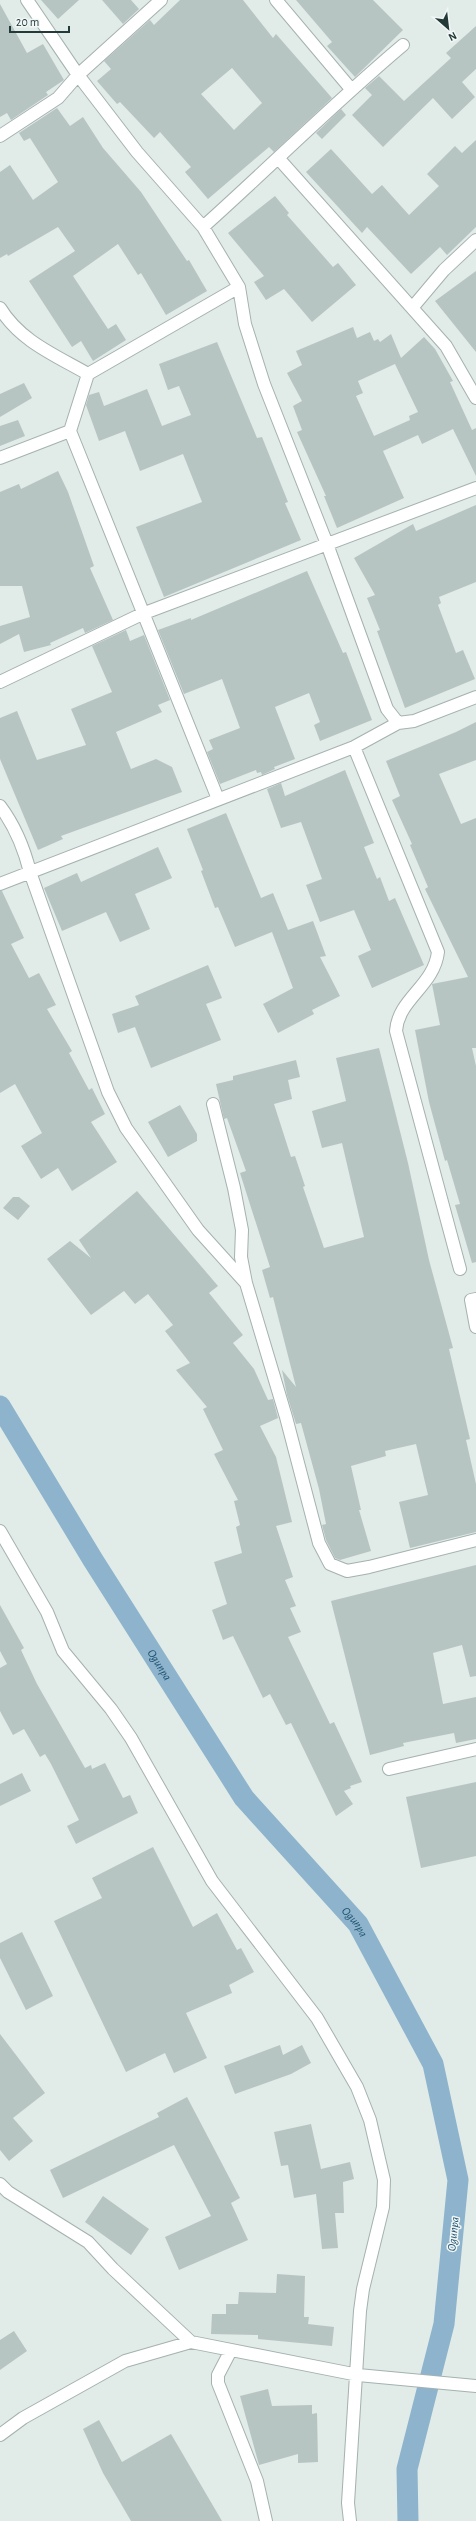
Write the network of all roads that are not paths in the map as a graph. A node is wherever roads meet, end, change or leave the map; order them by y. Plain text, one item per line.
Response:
1 (27, 0) edge
2 (161, 0) edge
3 (276, 0) edge
4 (403, 45) dead end
5 (78, 76) junction
6 (351, 89) junction
7 (0, 136) edge
8 (279, 159) junction
9 (203, 227) junction
10 (476, 240) edge
11 (239, 287) junction
12 (0, 308) edge
13 (412, 308) junction
14 (88, 374) junction
15 (476, 398) edge
16 (70, 431) junction
17 (0, 458) edge
18 (476, 488) edge
19 (327, 544) junction
20 (142, 614) junction
21 (0, 682) edge
22 (476, 697) edge
23 (398, 723) junction
24 (354, 747) junction
25 (218, 799) junction
26 (0, 806) edge
27 (30, 872) junction
28 (0, 884) edge
29 (213, 1104) dead end
30 (460, 1270) dead end
31 (246, 1283) junction
32 (476, 1299) edge
33 (476, 1327) edge
34 (2, 1538) edge
35 (476, 1540) edge
36 (476, 1749) edge
37 (389, 1768) dead end
38 (0, 2184) edge
39 (191, 2342) junction
40 (231, 2350) junction
41 (358, 2375) junction
42 (476, 2386) edge
43 (0, 2435) edge
44 (266, 2521) edge
45 (350, 2521) edge

1 - 5 street
2 - 5 street
3 - 6 street
4 - 6 street
5 - 7 street
5 - 9 street
6 - 8 street
8 - 9 street
8 - 13 street
9 - 11 street
10 - 13 street
11 - 14 street
11 - 19 street
12 - 14 street
13 - 15 street
14 - 16 street
16 - 17 street
16 - 20 street
18 - 19 street
19 - 20 street
19 - 23 street
20 - 21 street
20 - 25 street
22 - 23 street
23 - 24 street
24 - 25 street
24 - 30 street
25 - 27 street
26 - 27 street
27 - 28 street
27 - 31 street
29 - 31 street
31 - 35 street
32 - 33 street
34 - 41 street
36 - 37 street
38 - 39 street
39 - 40 street
39 - 43 street
40 - 41 street
40 - 44 street
41 - 42 street
41 - 45 street

